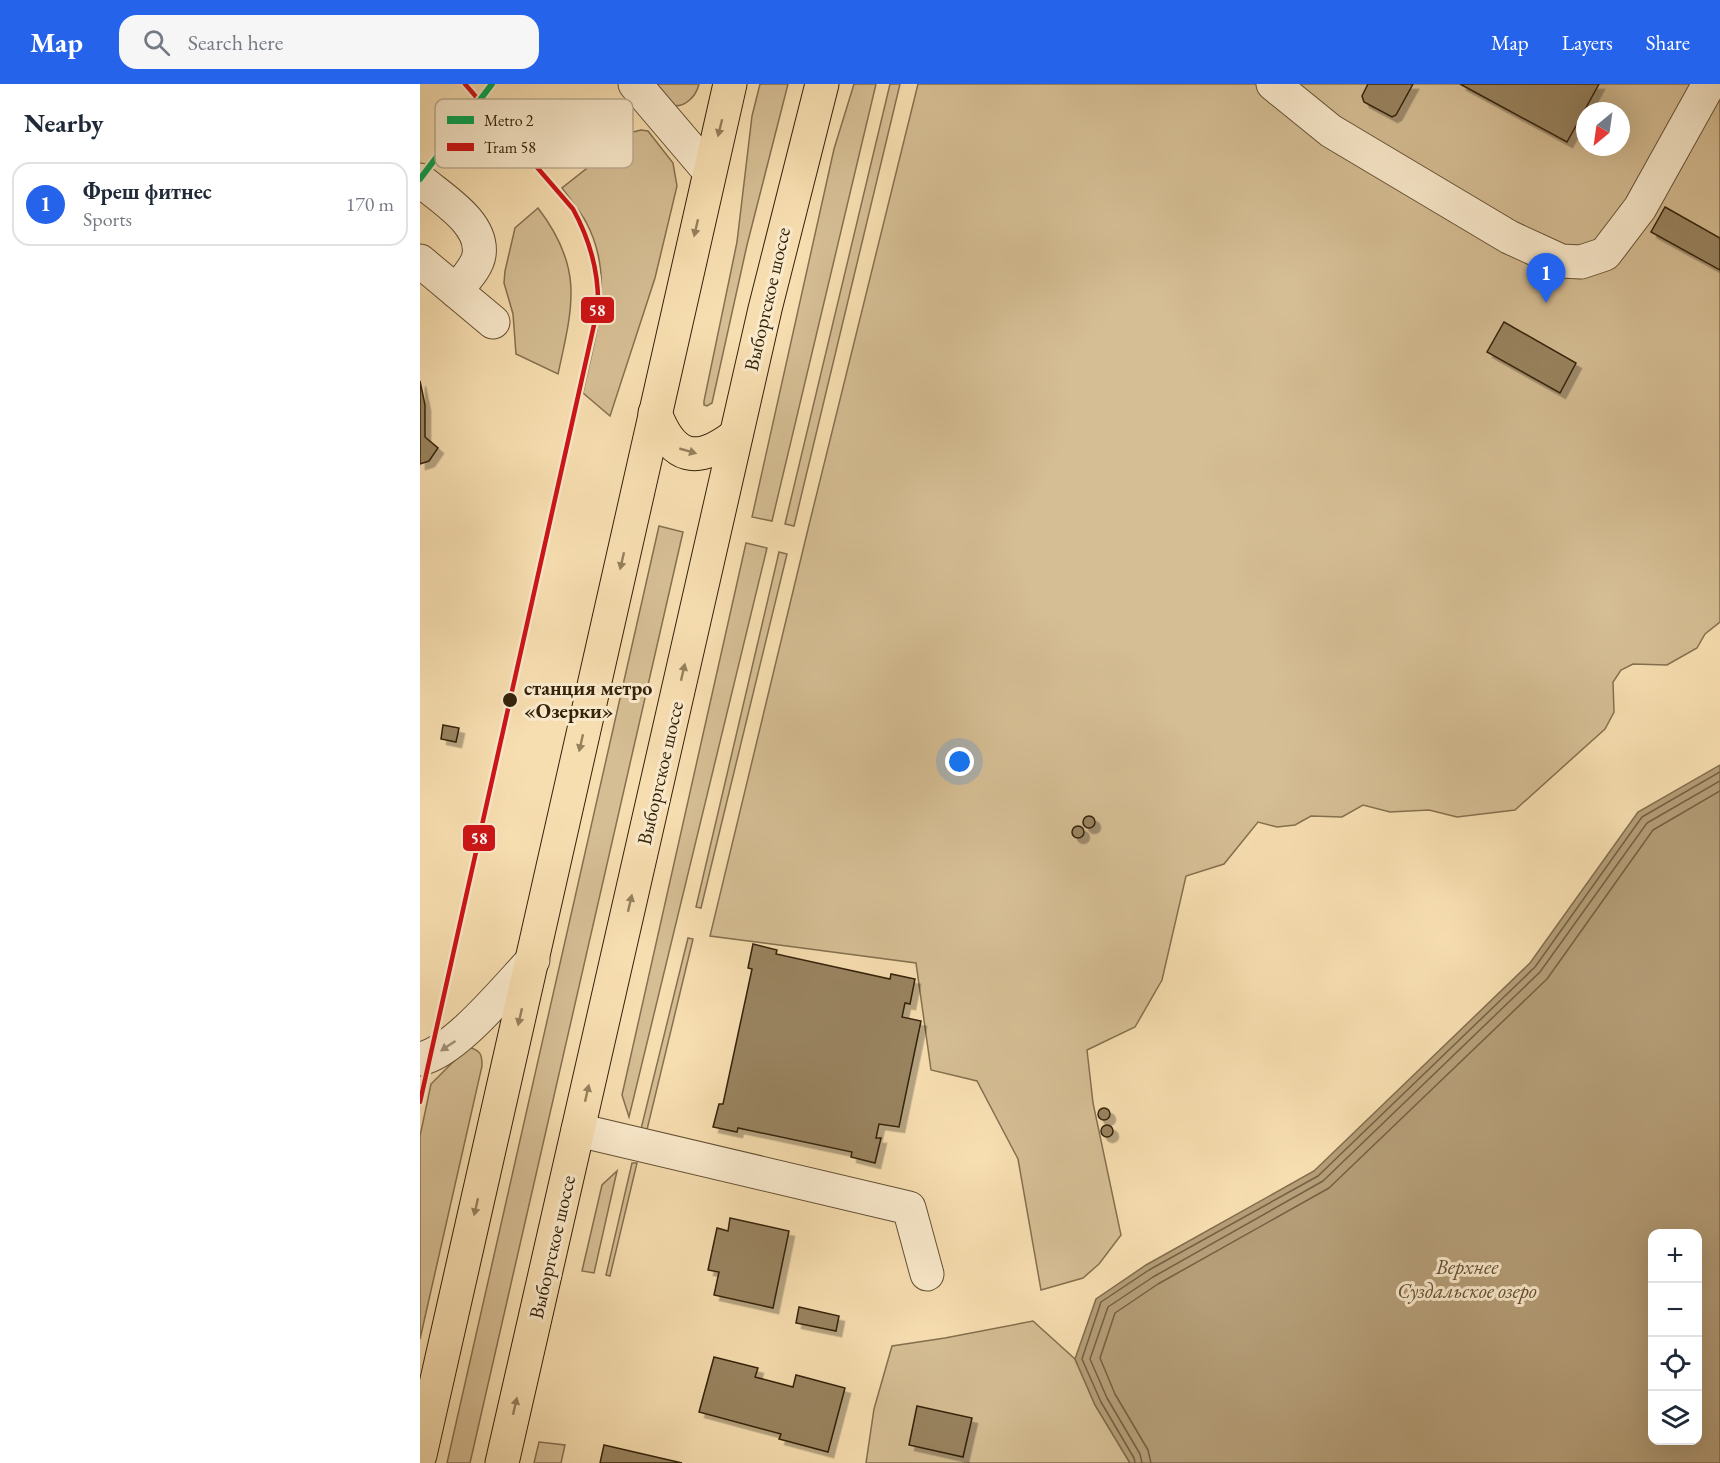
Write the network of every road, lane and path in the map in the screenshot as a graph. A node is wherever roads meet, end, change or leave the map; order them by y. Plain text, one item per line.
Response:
1 (635, 84) edge
2 (730, 84) edge
3 (822, 84) edge
4 (1273, 84) edge
5 (1709, 84) edge
6 (709, 171) junction
7 (420, 180) edge
8 (420, 261) edge
9 (456, 291) junction
10 (493, 322) dead end
11 (655, 413) junction
12 (736, 435) junction
13 (532, 960) junction
14 (420, 1059) edge
15 (578, 1130) junction
16 (927, 1275) dead end
17 (422, 1441) edge
18 (502, 1463) edge

1 - 6 lane
2 -> 6 main road
3 - 12 main road, Выборгское шоссе
4 - 5 lane
6 -> 11 main road
7 - 9 lane
8 - 9 lane
9 - 10 lane
11 -> 12 main road
11 -> 13 main road
15 -> 12 main road, Выборгское шоссе
13 -> 14 lane
13 -> 17 main road
15 - 16 lane
18 -> 15 main road, Выборгское шоссе

